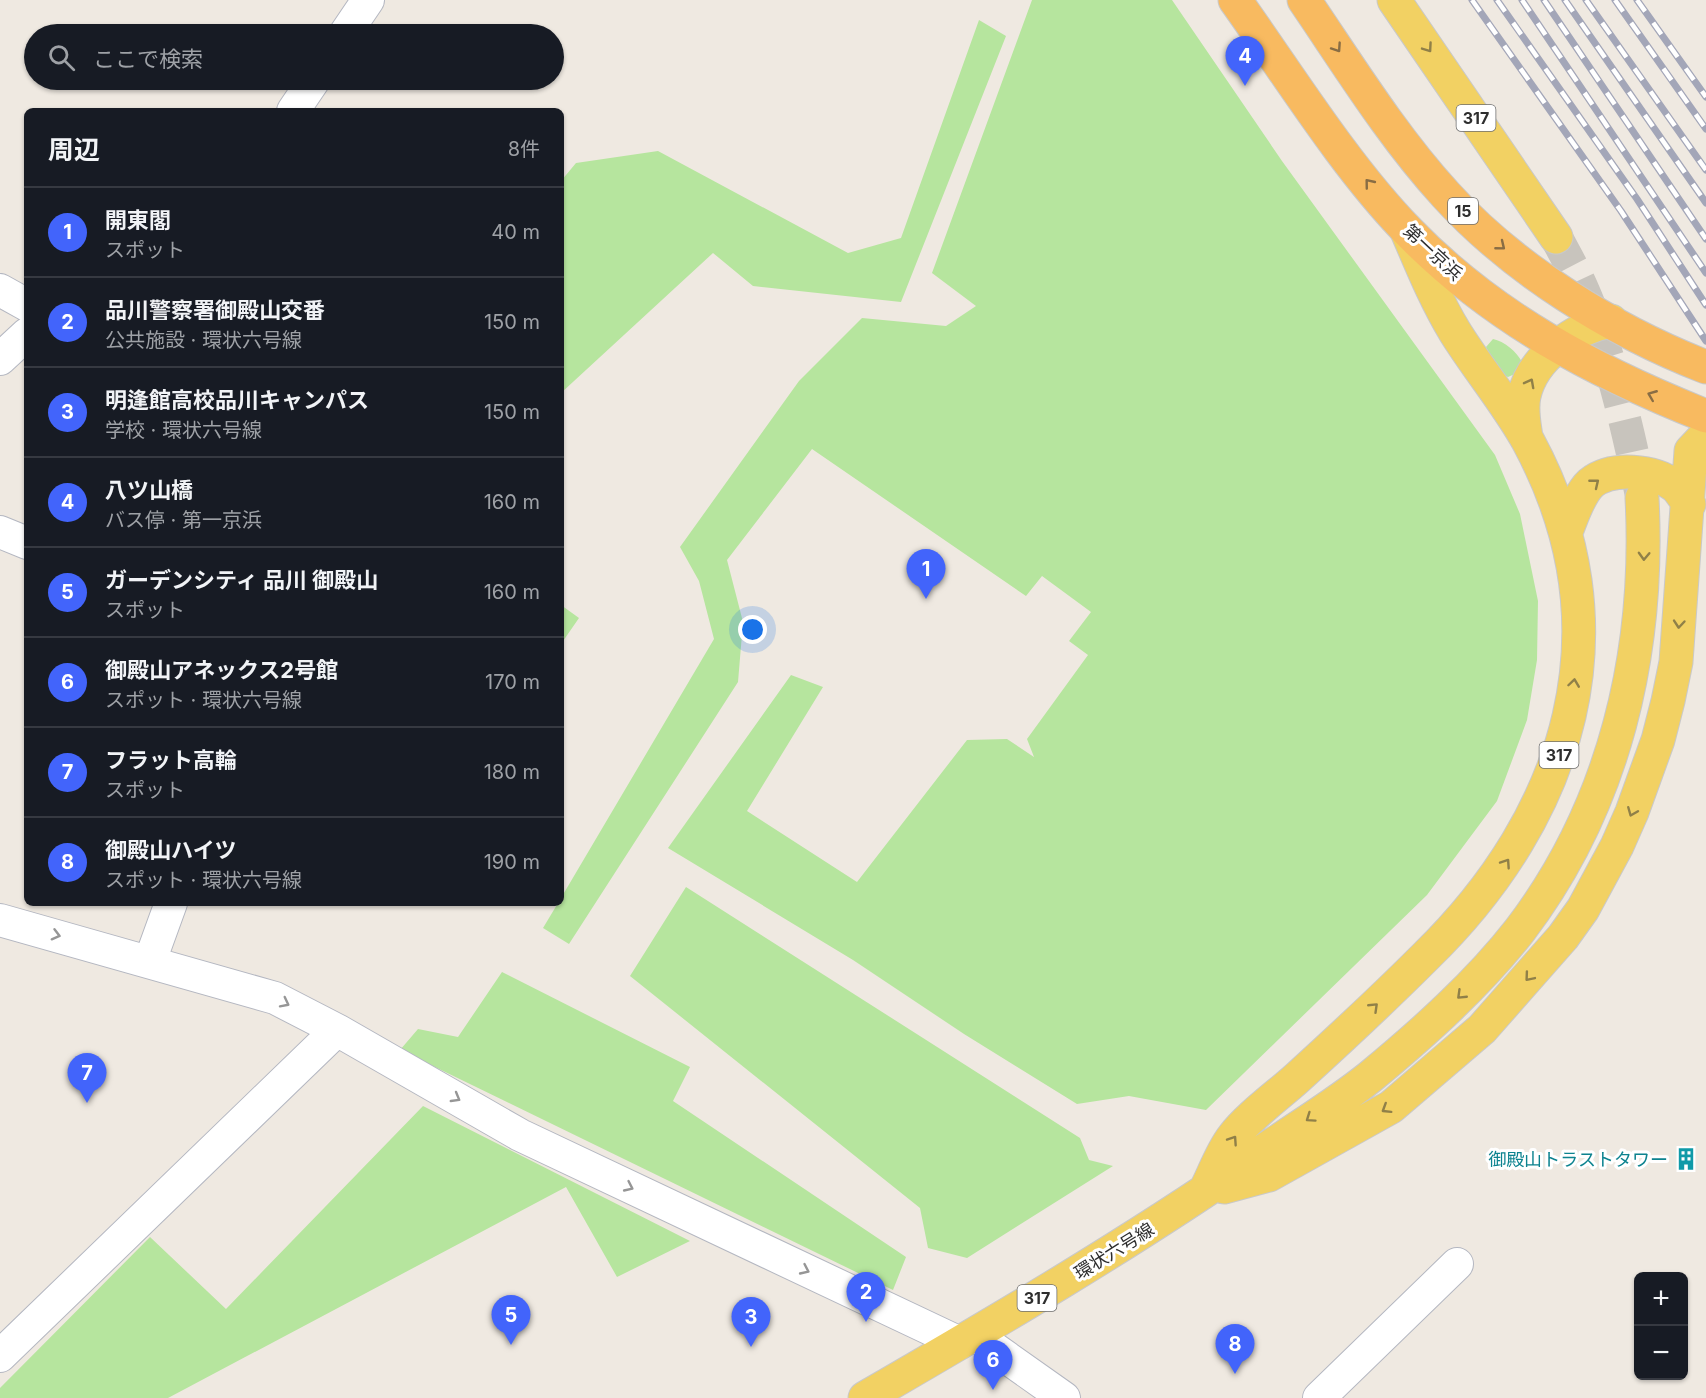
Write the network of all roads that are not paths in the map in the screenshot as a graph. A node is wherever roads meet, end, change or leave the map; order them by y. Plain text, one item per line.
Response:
1 (368, 0) edge
2 (1236, 0) edge
3 (1304, 0) edge
4 (1394, 0) edge
5 (352, 24) edge
6 (307, 90) edge
7 (295, 108) edge
8 (1406, 229) junction
9 (1556, 237) tunnel mouth
10 (0, 290) edge
11 (24, 303) edge
12 (1611, 321) junction
13 (24, 337) edge
14 (1557, 347) junction
15 (0, 359) edge
16 (1694, 362) edge
17 (1706, 416) edge
18 (1706, 435) edge
19 (1527, 439) junction
20 (1642, 498) tunnel mouth
21 (1689, 504) junction
22 (0, 531) edge
23 (1566, 532) junction
24 (24, 542) edge
25 (170, 906) edge
26 (0, 920) edge
27 (150, 961) junction
28 (337, 1030) junction
29 (1205, 1191) junction
30 (1457, 1264) dead end
31 (967, 1339) junction
32 (0, 1356) edge
33 (865, 1398) edge
34 (1064, 1398) edge
35 (1318, 1398) edge

1 - 5 street
8 -> 2 highway, 第一京浜
3 -> 12 highway, 15
4 -> 9 main road, 317
6 - 7 street
8 - 14 highway, 第一京浜
8 - 19 main road, 317
10 - 11 street
12 - 14 main road, 317
12 - 16 highway, 15
13 - 15 street
17 -> 14 highway, 第一京浜
19 -> 14 main road, 317
18 - 21 main road, 317
19 - 23 main road, 317
20 -> 29 main road, 317
23 -> 21 main road
21 -> 29 main road, 317
22 - 24 street
29 -> 23 main road, 317
25 - 27 street
26 -> 27 street
27 -> 28 street
28 -> 31 street
28 - 32 street
29 - 31 main road, 環状六号線 / 317
30 - 35 street
31 - 33 main road, 環状六号線 / 317
31 - 34 street

